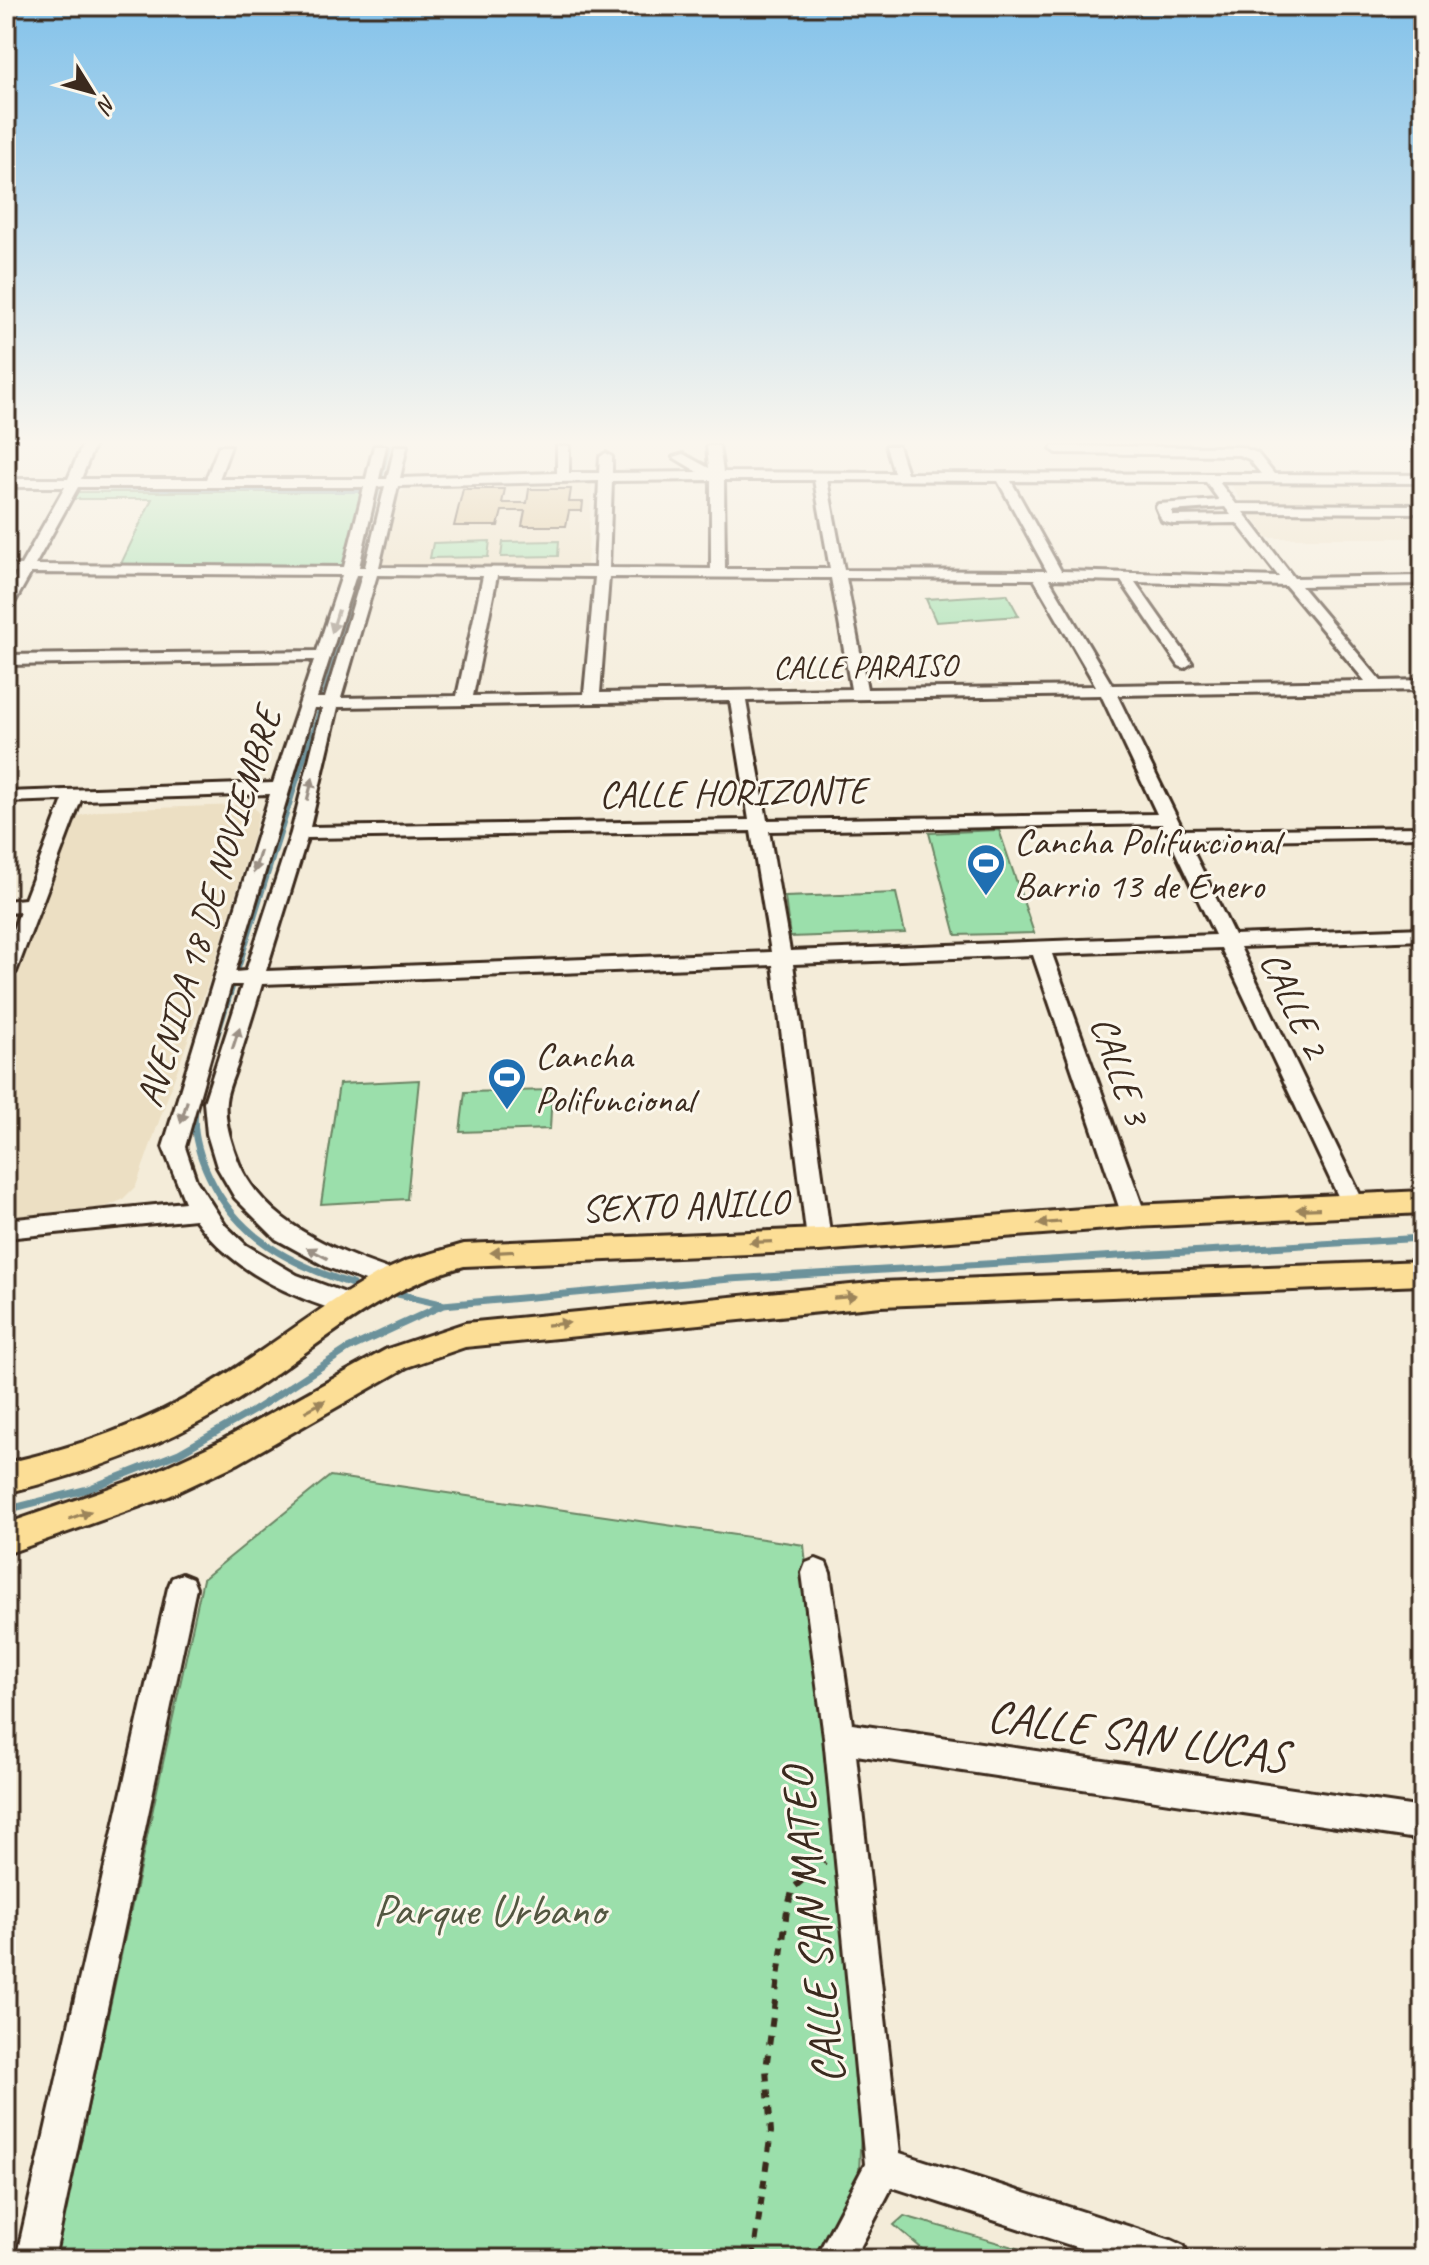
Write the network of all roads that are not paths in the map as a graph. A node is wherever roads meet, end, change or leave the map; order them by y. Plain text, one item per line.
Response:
1 (36, 552) edge
2 (365, 552) edge
3 (603, 552) edge
4 (716, 552) edge
5 (834, 552) edge
6 (1037, 552) edge
7 (1266, 552) edge
8 (27, 568) junction
9 (6, 569) edge
10 (361, 569) junction
11 (491, 571) junction
12 (602, 573) junction
13 (718, 573) junction
14 (838, 574) junction
15 (1048, 575) junction
16 (1125, 577) junction
17 (1423, 580) edge
18 (1290, 582) junction
19 (6, 605) edge
20 (325, 655) junction
21 (6, 660) edge
22 (1184, 663) dead end
23 (1423, 685) edge
24 (1377, 686) junction
25 (1107, 690) junction
26 (860, 694) junction
27 (737, 696) junction
28 (592, 698) junction
29 (464, 701) junction
30 (319, 703) junction
31 (282, 788) junction
32 (74, 795) junction
33 (6, 797) edge
34 (1168, 819) junction
35 (761, 825) junction
36 (1423, 832) edge
37 (300, 833) junction
38 (1178, 836) junction
39 (33, 904) junction
40 (6, 907) edge
41 (1423, 934) edge
42 (1227, 941) junction
43 (1040, 948) junction
44 (782, 959) junction
45 (6, 972) edge
46 (239, 978) junction
47 (1354, 1207) junction
48 (1420, 1209) edge
49 (198, 1210) junction
50 (1134, 1216) junction
51 (6, 1229) edge
52 (819, 1240) junction
53 (1423, 1273) edge
54 (390, 1280) junction
55 (350, 1305) junction
56 (6, 1478) edge
57 (6, 1539) edge
58 (816, 1573) dead end
59 (182, 1588) dead end
60 (839, 1737) junction
61 (1423, 1824) edge
62 (883, 2166) junction
63 (35, 2259) edge
64 (834, 2259) edge
65 (1171, 2259) edge

1 - 8 street
2 - 10 street, AVENIDA 18 DE NOVIEMBRE
3 - 12 street
4 - 13 street
5 - 14 street
6 - 15 street, CALLE 2
7 - 18 street
8 - 9 street
8 - 10 street
8 - 19 street
10 - 11 street
10 -> 20 street, AVENIDA 18 DE NOVIEMBRE
10 - 30 street, AVENIDA 18 DE NOVIEMBRE
11 - 12 street
11 - 29 street
12 - 13 street
12 - 28 street
13 - 14 street
14 - 15 street
14 - 26 street
15 - 16 street
15 - 25 street, CALLE 2
16 - 18 street
16 - 22 street
17 - 18 street
18 - 24 street
20 - 21 street
20 - 30 street, AVENIDA 18 DE NOVIEMBRE
23 - 24 street, CALLE PARAISO
24 - 25 street, CALLE PARAISO
25 - 26 street, CALLE PARAISO
25 - 34 street, CALLE 2
26 - 27 street, CALLE PARAISO
27 - 28 street, CALLE PARAISO
27 - 35 street
28 - 29 street, CALLE PARAISO
29 - 30 street, CALLE PARAISO
30 - 31 street, AVENIDA 18 DE NOVIEMBRE
37 -> 30 street, AVENIDA 18 DE NOVIEMBRE
31 - 32 street
31 -> 46 street, AVENIDA 18 DE NOVIEMBRE
32 - 33 street
32 - 39 street
34 - 35 street, CALLE HORIZONTE
34 - 38 street, CALLE 2
35 - 37 street, CALLE HORIZONTE
35 - 44 street
36 - 38 street
37 - 46 street, AVENIDA 18 DE NOVIEMBRE
38 - 42 street, CALLE 2
39 - 40 street
39 - 45 street
41 - 42 street
42 - 43 street
42 - 47 street, CALLE 2
43 - 44 street
43 - 50 street, CALLE 3
44 - 46 street
44 - 52 street
46 -> 49 street, AVENIDA 18 DE NOVIEMBRE
54 -> 46 street, AVENIDA 18 DE NOVIEMBRE
47 - 48 main road, SEXTO ANILLO
47 -> 50 main road, SEXTO ANILLO
49 - 51 street
49 - 55 street, AVENIDA 18 DE NOVIEMBRE
50 -> 52 main road, SEXTO ANILLO
52 -> 54 main road, SEXTO ANILLO
57 -> 53 main road
54 - 55 main road, SEXTO ANILLO
55 - 56 main road, SEXTO ANILLO
58 - 60 street, CALLE SAN MATEO
59 - 63 street
60 - 61 street, CALLE SAN LUCAS
60 - 62 street, CALLE SAN MATEO
62 - 64 street
62 - 65 street

